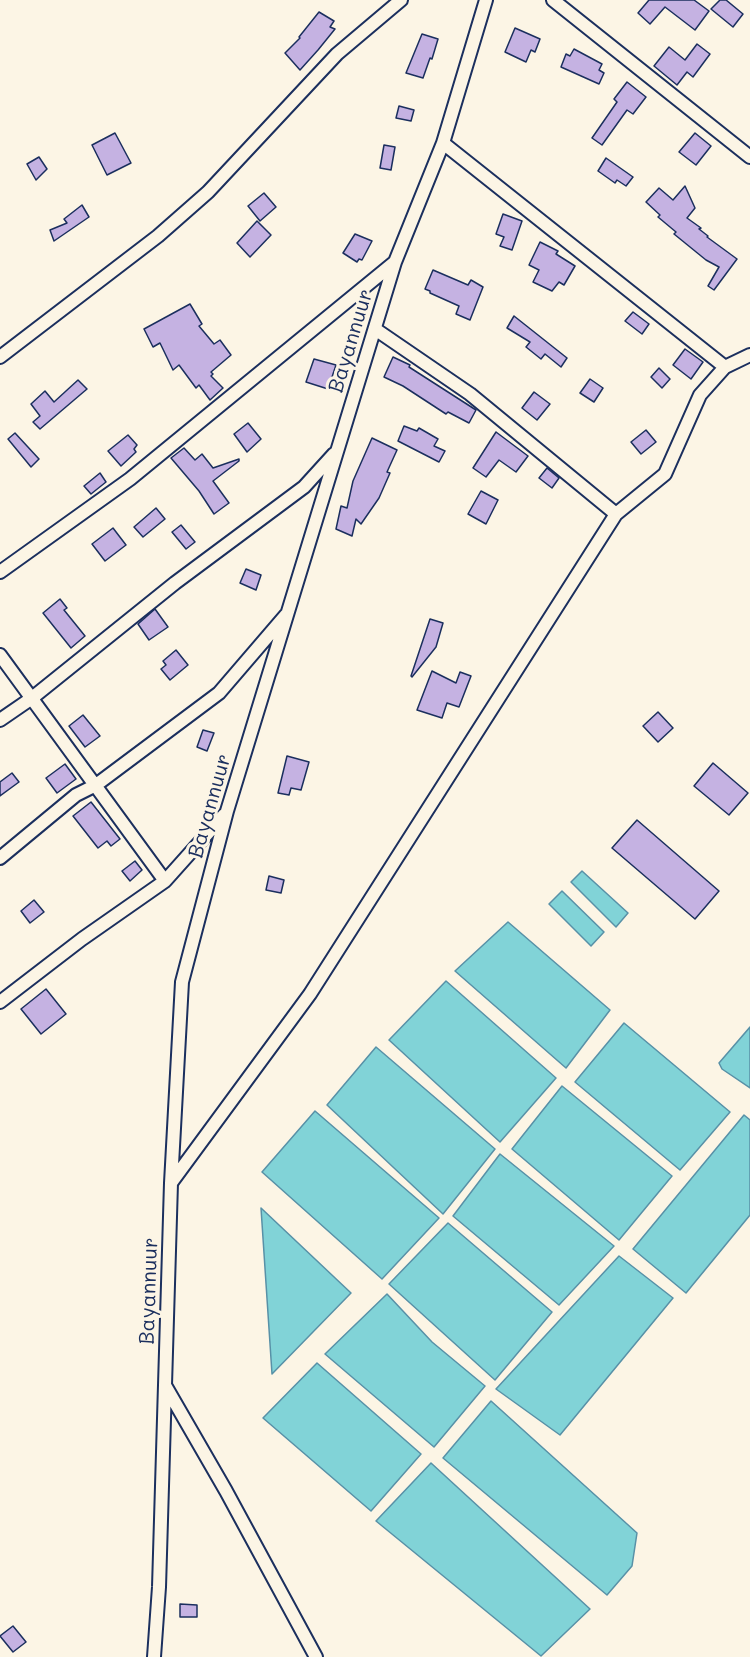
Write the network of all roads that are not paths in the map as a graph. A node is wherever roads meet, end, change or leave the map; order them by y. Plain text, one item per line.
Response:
1 (401, 0) edge
2 (486, 0) edge
3 (553, 0) edge
4 (443, 143) junction
5 (750, 158) edge
6 (395, 262) junction
7 (375, 328) junction
8 (750, 355) edge
9 (0, 357) edge
10 (725, 367) junction
11 (338, 451) junction
12 (616, 514) junction
13 (0, 572) edge
14 (289, 611) junction
15 (0, 655) edge
16 (32, 698) junction
17 (0, 720) edge
18 (96, 785) junction
19 (227, 812) junction
20 (0, 858) edge
21 (165, 881) junction
22 (1, 1002) edge
23 (171, 1184) junction
24 (165, 1386) junction
25 (154, 1657) edge
26 (316, 1657) edge

1 - 9 street
2 - 4 street, Bayannuur
3 - 5 street
4 - 6 street, Bayannuur
4 - 10 street
6 - 7 street, Bayannuur
6 - 13 street
7 - 11 street, Bayannuur
7 - 12 street
8 - 10 street
10 - 12 street
11 - 14 street, Bayannuur
11 - 16 street
12 - 23 street
14 - 18 street
14 - 19 street, Bayannuur
15 - 16 street
16 - 17 street
16 - 18 street
18 - 20 street
18 - 21 street
19 - 21 street
19 - 23 street, Bayannuur
21 - 22 street
23 - 24 street, Bayannuur
24 - 25 street, Bayannuur
24 - 26 street

